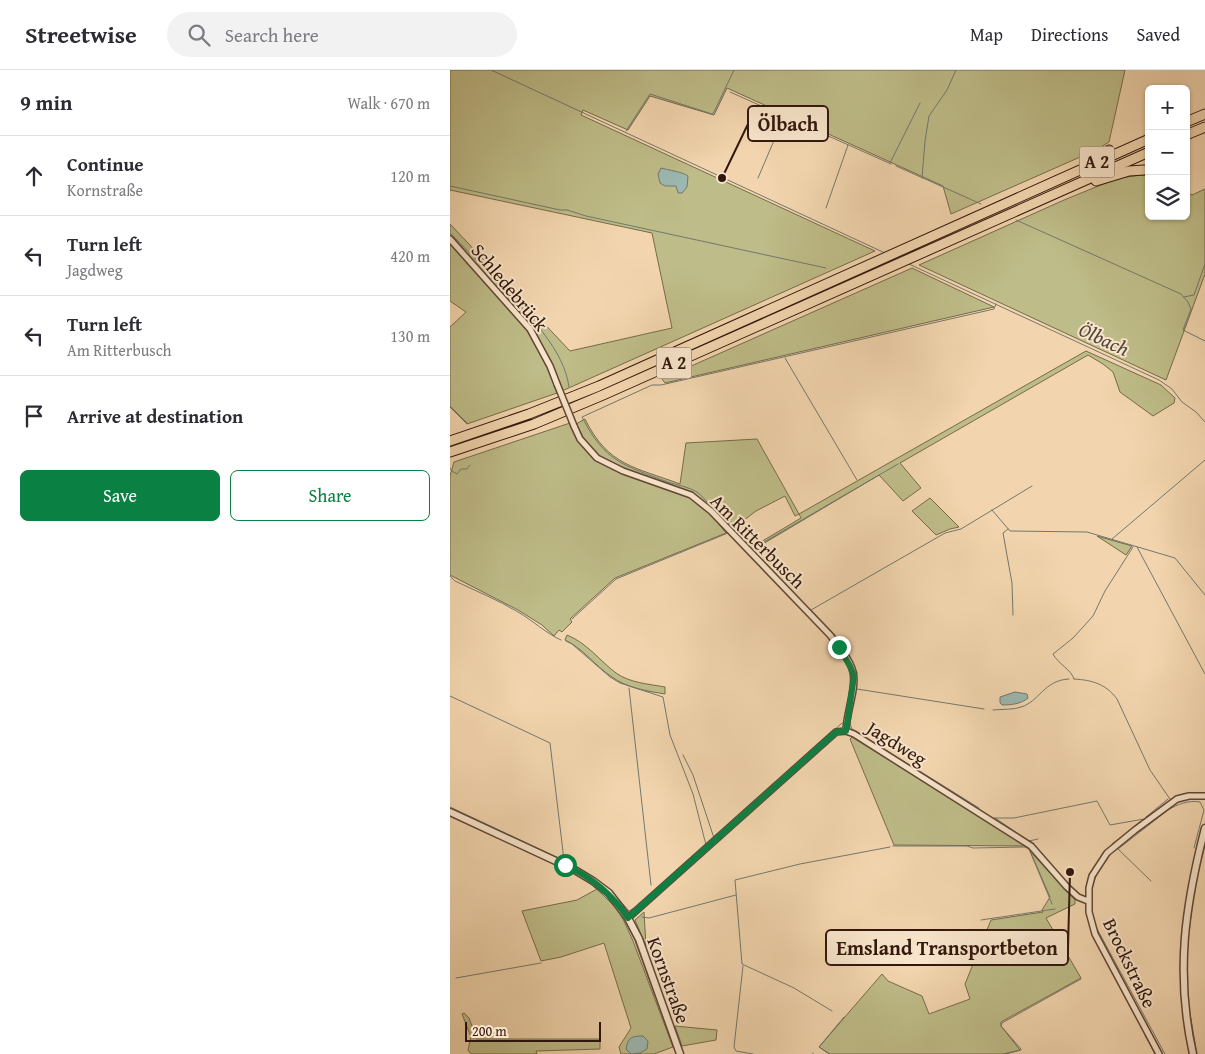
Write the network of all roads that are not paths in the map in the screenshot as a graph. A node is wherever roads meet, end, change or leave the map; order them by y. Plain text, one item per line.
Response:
1 (1205, 114) edge
2 (1190, 120) edge
3 (1205, 127) edge
4 (1190, 133) edge
5 (1145, 141) edge
6 (1109, 150) dead end
7 (1145, 154) edge
8 (1144, 170) dead end
9 (1046, 185) junction
10 (1050, 196) junction
11 (450, 239) edge
12 (574, 426) joint
13 (450, 441) edge
14 (450, 452) edge
15 (846, 731) junction
16 (1205, 796) edge
17 (450, 812) edge
18 (1205, 828) edge
19 (1088, 901) junction
20 (628, 918) junction
21 (680, 1054) edge
22 (1159, 1054) edge
23 (1193, 1054) edge

1 - 2 highway
3 - 4 highway
5 - 9 highway, A 2
6 - 9 highway
7 - 10 highway, A 2
8 - 10 highway
9 - 13 highway, A 2
10 - 14 highway, A 2
11 - 12 street, Schledebrück, bridge
12 - 15 street, Am Ritterbusch
15 - 19 street, Jagdweg
15 - 20 street, Jagdweg
16 - 19 street, Brockstraße
17 - 20 street, Kornstraße
18 - 23 street, Brockstraße
19 - 22 street, Brockstraße
20 - 21 street, Kornstraße

